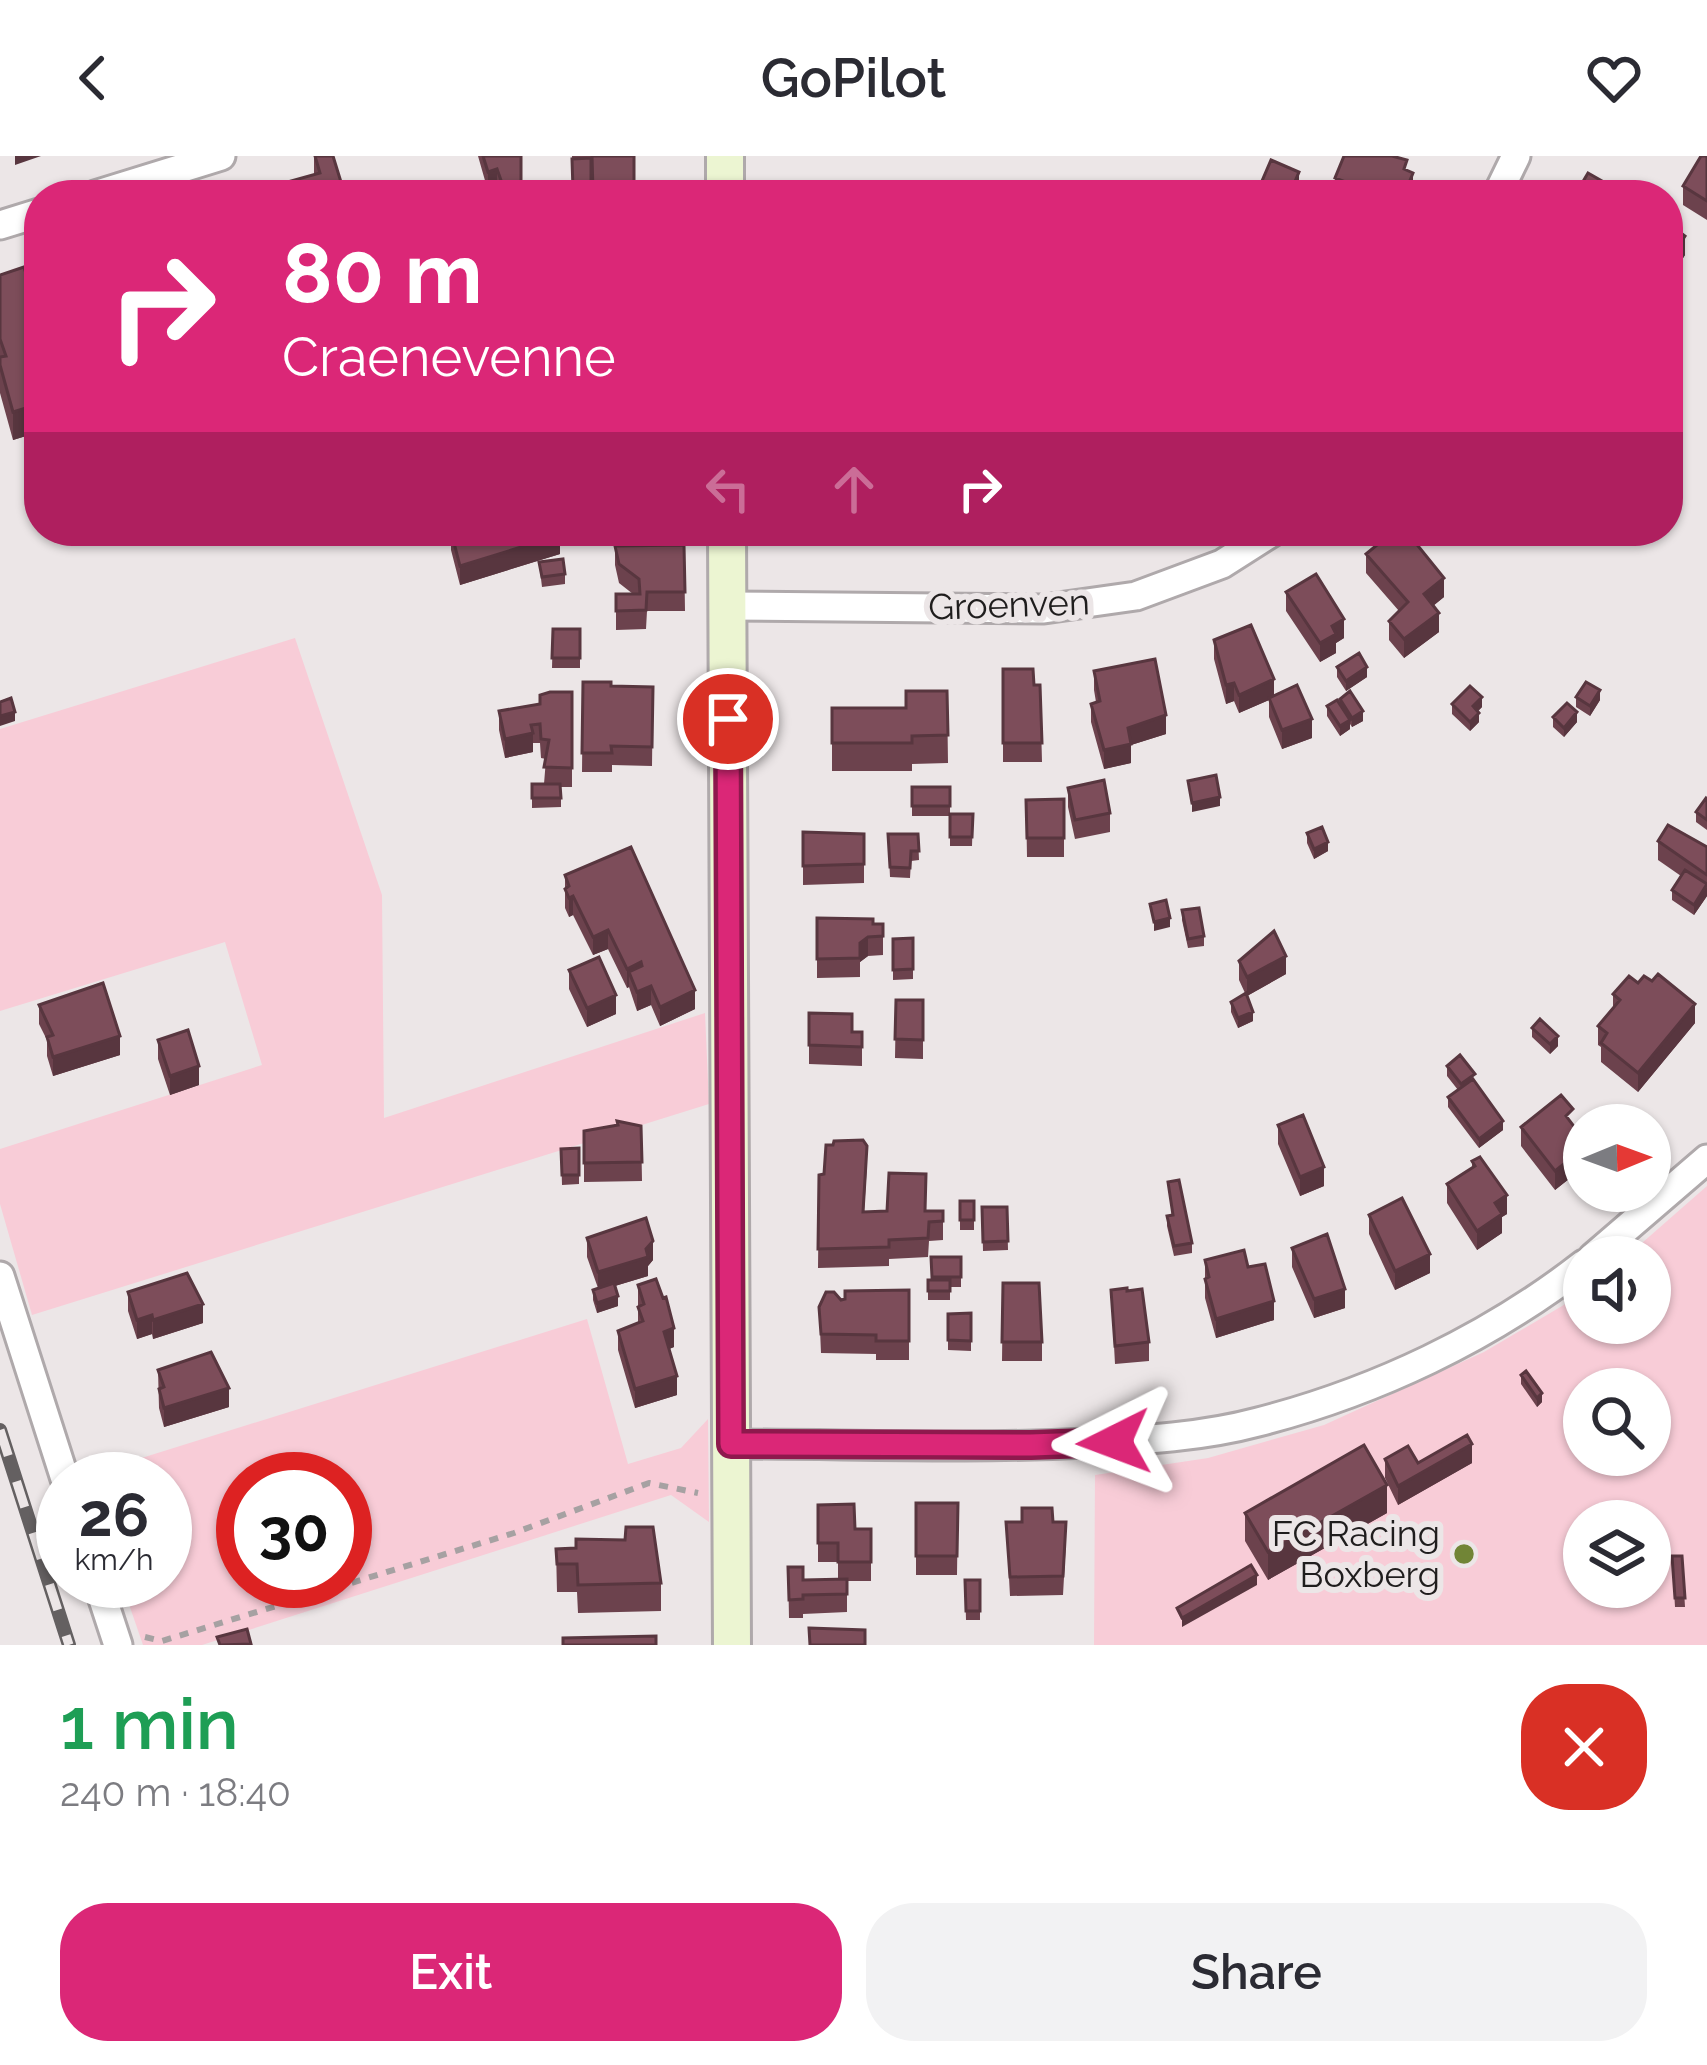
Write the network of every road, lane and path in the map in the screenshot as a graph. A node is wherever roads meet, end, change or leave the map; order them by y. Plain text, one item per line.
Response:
1 (221, 156) edge
2 (137, 168) edge
3 (727, 546) edge
4 (1250, 546) edge
5 (728, 607) junction
6 (1707, 1159) edge
7 (1617, 1236) edge
8 (0, 1276) edge
9 (1563, 1279) edge
10 (731, 1444) junction
11 (56, 1452) edge
12 (705, 1495) dead end
13 (109, 1608) edge
14 (123, 1640) edge
15 (732, 1645) edge

1 - 2 street
3 - 5 street
4 - 5 street, Groenven
5 - 10 street
6 - 7 street
8 - 11 street
9 - 10 street
10 - 15 street
12 - 14 path
13 - 14 street

